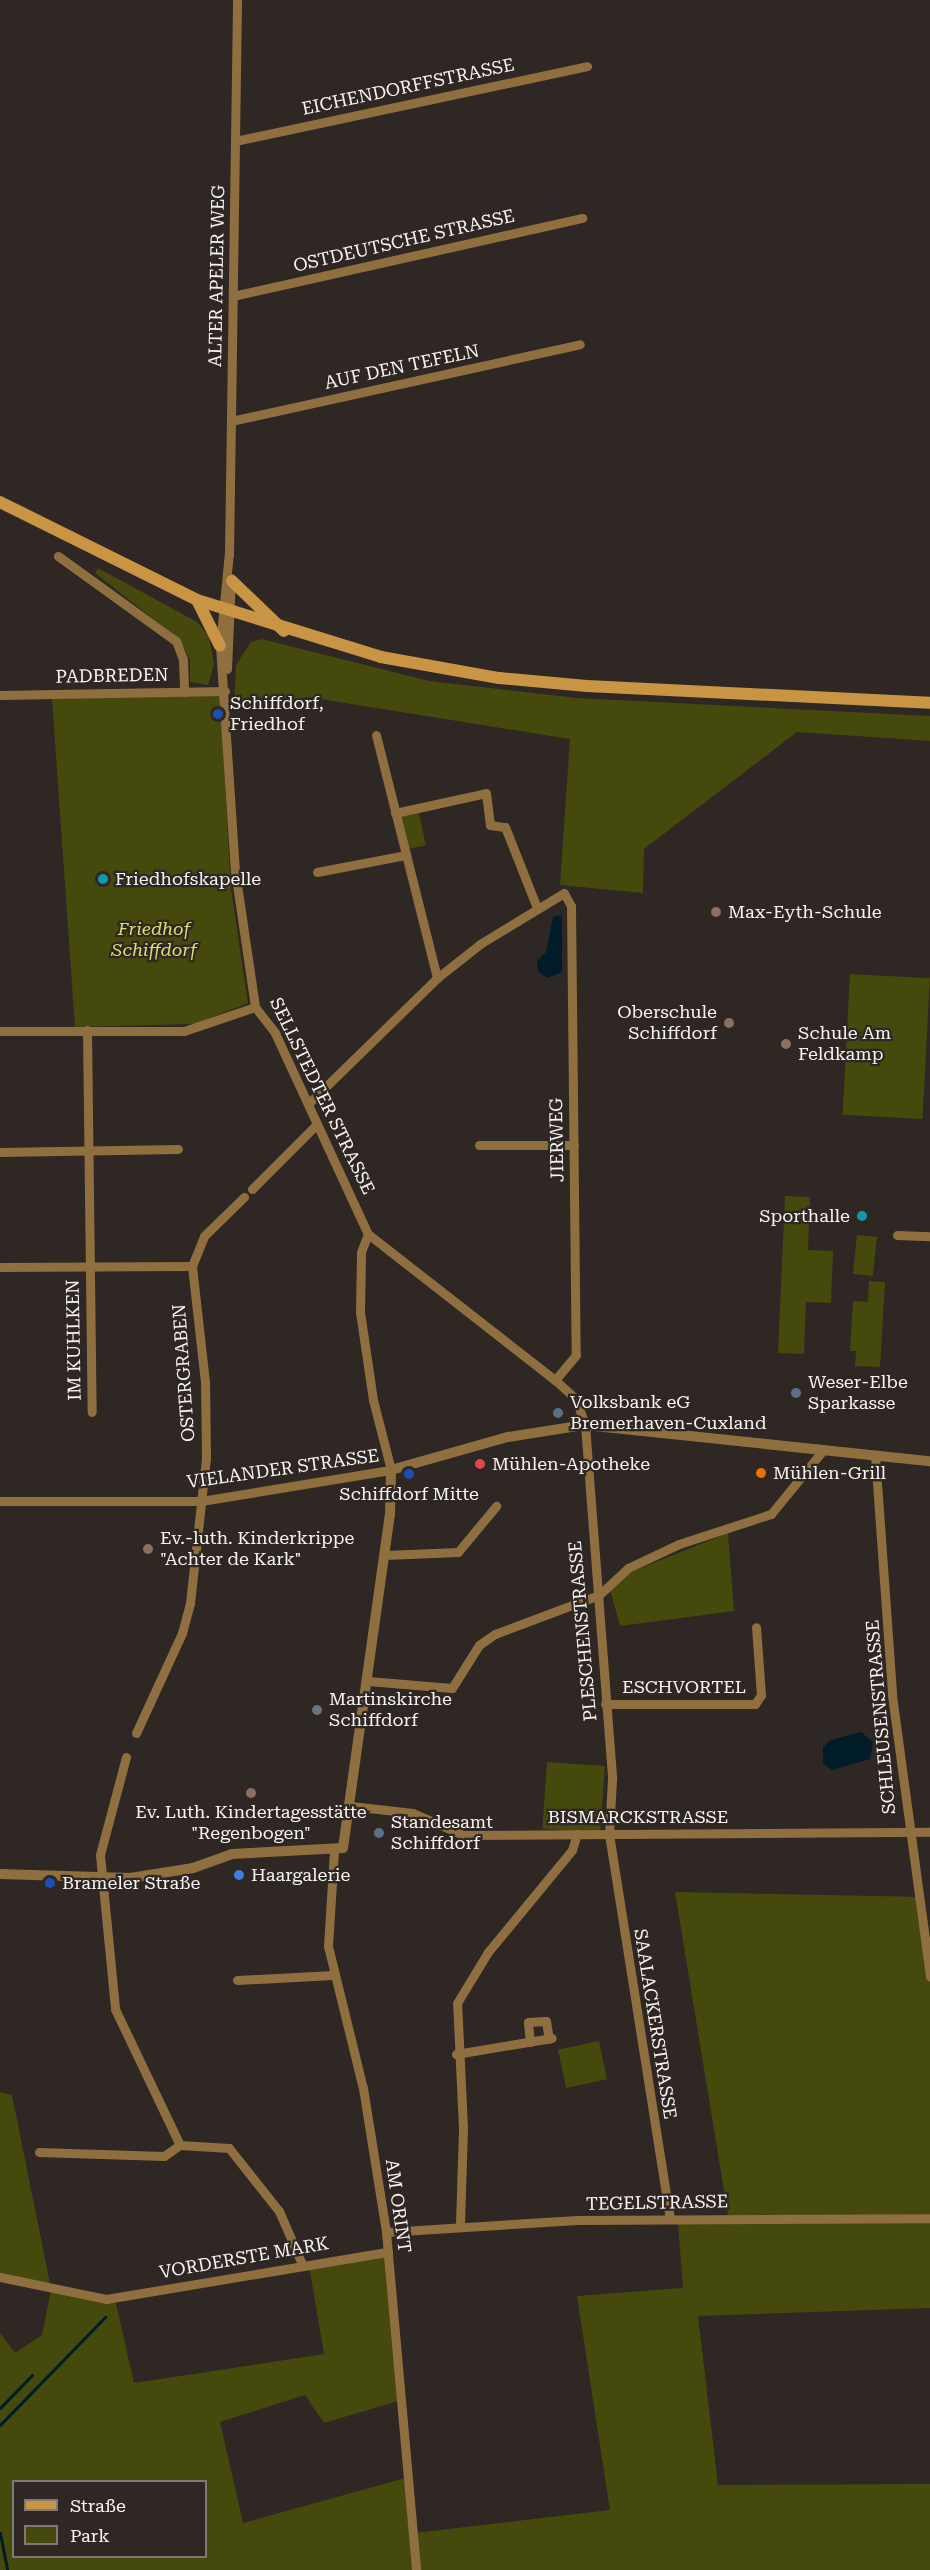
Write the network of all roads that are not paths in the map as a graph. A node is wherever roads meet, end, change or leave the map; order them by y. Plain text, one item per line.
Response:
1 (237, 0) edge
2 (587, 66) dead end
3 (236, 141) junction
4 (582, 218) dead end
5 (233, 296) junction
6 (580, 344) dead end
7 (231, 422) junction
8 (0, 502) edge
9 (229, 552) junction
10 (58, 556) dead end
11 (232, 581) junction
12 (196, 600) junction
13 (220, 609) junction
14 (233, 614) junction
15 (284, 631) junction
16 (220, 646) junction
17 (225, 680) junction
18 (225, 691) junction
19 (184, 692) junction
20 (0, 695) edge
21 (930, 703) edge
22 (376, 735) dead end
23 (395, 813) junction
24 (406, 855) junction
25 (317, 872) dead end
26 (537, 908) junction
27 (437, 978) junction
28 (255, 1007) junction
29 (87, 1030) junction
30 (0, 1031) edge
31 (309, 1103) junction
32 (316, 1125) junction
33 (479, 1145) dead end
34 (574, 1145) junction
35 (178, 1149) dead end
36 (87, 1151) junction
37 (0, 1152) edge
38 (252, 1189) dead end
39 (244, 1197) dead end
40 (368, 1234) junction
41 (897, 1235) dead end
42 (930, 1236) edge
43 (192, 1266) junction
44 (0, 1267) edge
45 (89, 1267) junction
46 (555, 1380) junction
47 (92, 1412) dead end
48 (585, 1425) junction
49 (824, 1449) junction
50 (874, 1455) junction
51 (930, 1461) edge
52 (391, 1470) junction
53 (0, 1501) edge
54 (201, 1501) junction
55 (496, 1506) dead end
56 (385, 1555) junction
57 (599, 1595) junction
58 (756, 1627) dead end
59 (368, 1681) junction
60 (605, 1704) junction
61 (136, 1734) dead end
62 (126, 1757) dead end
63 (351, 1806) junction
64 (930, 1832) edge
65 (908, 1833) junction
66 (577, 1834) junction
67 (609, 1834) junction
68 (334, 1851) junction
69 (0, 1874) edge
70 (102, 1878) junction
71 (333, 1975) junction
72 (930, 1976) edge
73 (237, 1980) dead end
74 (530, 2042) junction
75 (456, 2054) junction
76 (180, 2145) junction
77 (39, 2152) dead end
78 (930, 2218) edge
79 (670, 2219) junction
80 (460, 2224) junction
81 (386, 2232) junction
82 (388, 2252) junction
83 (302, 2264) junction
84 (0, 2277) edge
85 (416, 2570) edge

1 - 3 street, ALTER APELER WEG
2 - 3 street, EICHENDORFFSTRASSE
3 - 5 street, ALTER APELER WEG
4 - 5 street, OSTDEUTSCHE STRASSE
5 - 7 street, ALTER APELER WEG
6 - 7 street, AUF DEN TEFELN
7 - 9 street, ALTER APELER WEG
8 - 12 main road
9 - 11 street, ALTER APELER WEG
9 - 13 street, ALTER APELER WEG
10 - 19 street
11 - 14 street, ALTER APELER WEG
11 - 15 main road
12 - 13 main road
12 - 16 main road
13 - 14 main road
13 - 16 street, SELLSTEDTER STRASSE
14 - 15 main road
14 - 17 street, SELLSTEDTER STRASSE
15 - 21 main road
16 - 17 street, SELLSTEDTER STRASSE
17 - 18 street, SELLSTEDTER STRASSE
18 - 19 street, PADBREDEN
18 - 28 street, SELLSTEDTER STRASSE
19 - 20 street, PADBREDEN
22 - 23 street
23 - 24 street
23 - 26 street
24 - 25 street
24 - 27 street
26 - 27 street
26 - 34 street, JIERWEG
27 - 31 street
28 - 29 street
28 - 31 street, SELLSTEDTER STRASSE
29 - 30 street
29 - 36 street
31 - 32 street, SELLSTEDTER STRASSE
32 - 38 street
32 - 40 street, SELLSTEDTER STRASSE
33 - 34 street
34 - 46 street, JIERWEG
35 - 36 street
36 - 37 street
36 - 45 street
39 - 43 street, OSTERGRABEN
40 - 46 street, SELLSTEDTER STRASSE
40 - 52 street
41 - 42 street
43 - 45 street, IM KUHLKEN
43 - 54 street, OSTERGRABEN
44 - 45 street, IM KUHLKEN
45 - 47 street, IM KUHLKEN
46 - 48 street, SELLSTEDTER STRASSE
48 - 49 street
48 - 52 street
48 - 57 street, PLESCHENSTRASSE
49 - 50 street
49 - 57 street
50 - 51 street
50 - 65 street, SCHLEUSENSTRASSE
52 - 54 street, VIELANDER STRASSE
52 - 56 street
53 - 54 street, VIELANDER STRASSE
54 - 61 street, OSTERGRABEN
55 - 56 street
56 - 59 street
57 - 59 street
57 - 60 street, PLESCHENSTRASSE
58 - 60 street, ESCHVORTEL
59 - 63 street
60 - 67 street, PLESCHENSTRASSE
62 - 70 street
63 - 66 street, BISMARCKSTRASSE
63 - 68 street
64 - 65 street, BISMARCKSTRASSE
65 - 67 street, BISMARCKSTRASSE
65 - 72 street, SCHLEUSENSTRASSE
66 - 67 street, BISMARCKSTRASSE
66 - 75 street
67 - 79 street, SAALACKERSTRASSE
68 - 70 street
68 - 71 street, AM ORINT
69 - 70 street
70 - 76 street
71 - 73 street
71 - 81 street, AM ORINT
74 - 74 street
74 - 75 street
75 - 80 street
76 - 77 street
76 - 83 street
78 - 79 street, TEGELSTRASSE
79 - 80 street, TEGELSTRASSE
80 - 81 street, TEGELSTRASSE
81 - 82 street, AM ORINT
82 - 83 street, VORDERSTE MARK
82 - 85 street, AM ORINT
83 - 84 street, VORDERSTE MARK

